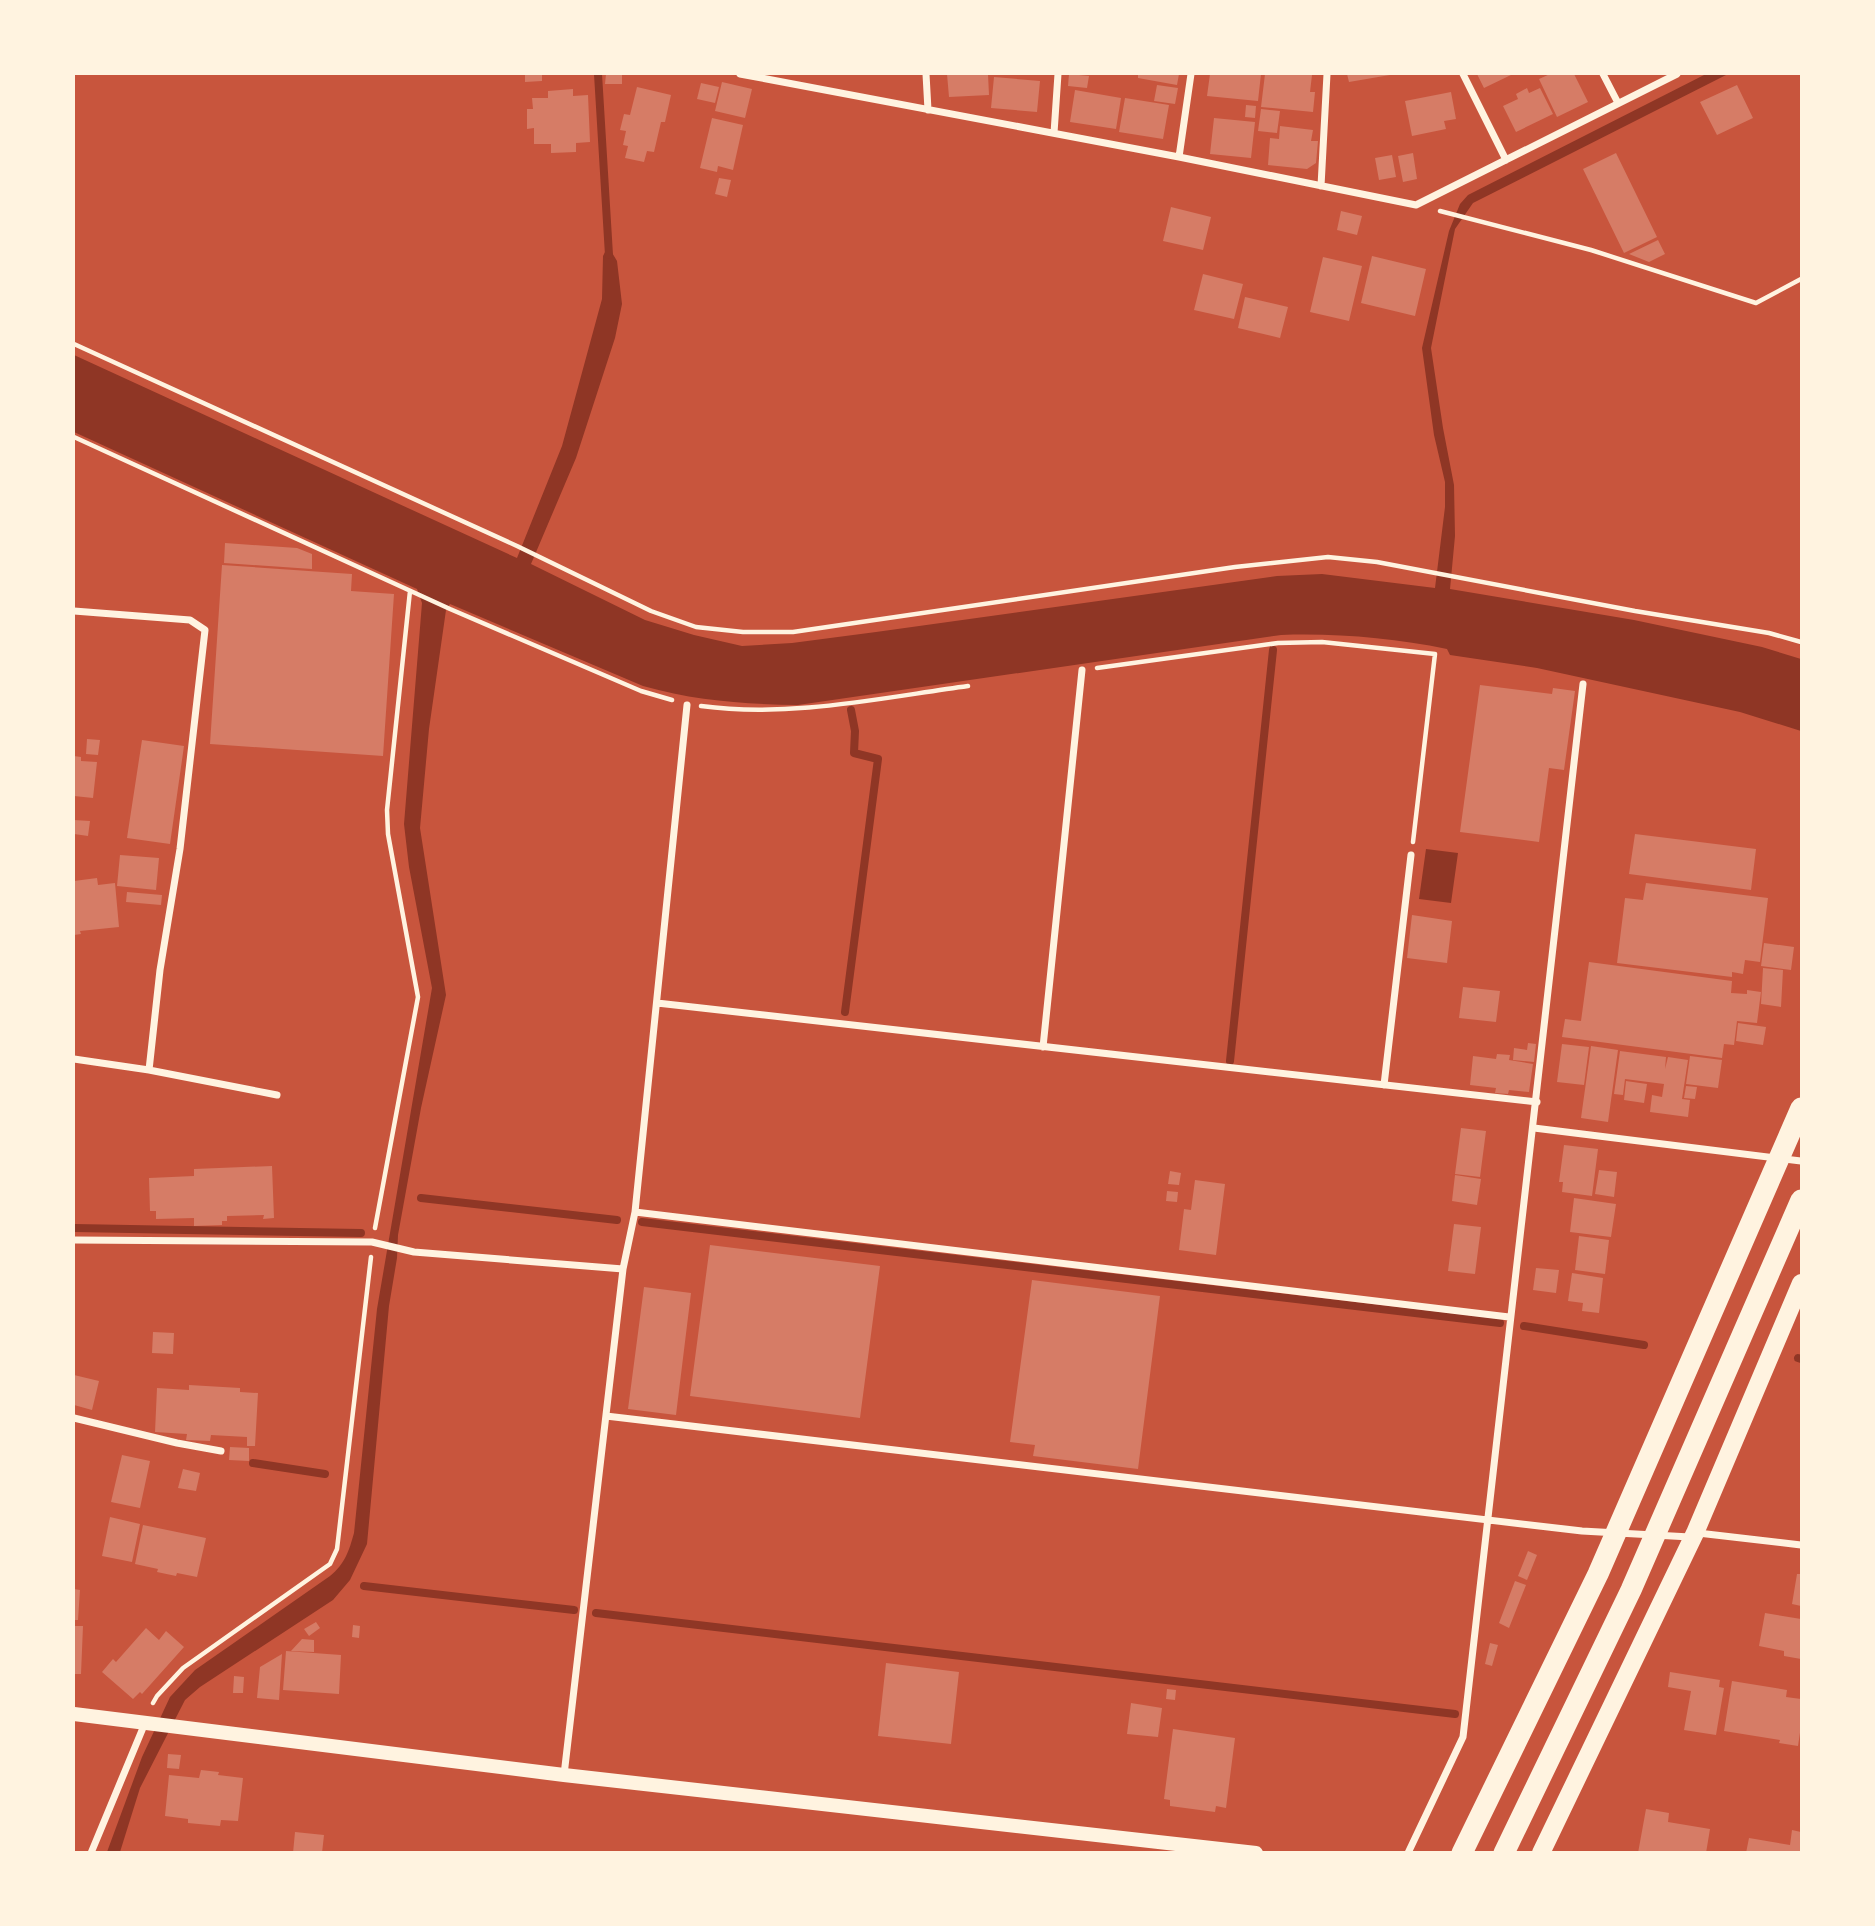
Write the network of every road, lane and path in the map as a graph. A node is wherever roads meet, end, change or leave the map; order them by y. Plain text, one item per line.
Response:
1 (740, 74) edge
2 (926, 74) edge
3 (1058, 74) edge
4 (1191, 74) edge
5 (1327, 74) edge
6 (1463, 74) edge
7 (1603, 74) edge
8 (1677, 74) edge
9 (1618, 103) junction
10 (928, 110) junction
11 (1054, 133) junction
12 (1180, 157) junction
13 (1506, 160) junction
14 (1321, 186) junction
15 (1452, 214) dead end
16 (1801, 279) edge
17 (74, 344) edge
18 (74, 438) edge
19 (413, 592) junction
20 (74, 611) edge
21 (1801, 642) edge
22 (1082, 670) joint
23 (1583, 684) dead end
24 (968, 686) dead end
25 (687, 705) junction
26 (1411, 855) joint
27 (657, 1003) junction
28 (1043, 1047) junction
29 (74, 1059) edge
30 (149, 1070) junction
31 (1384, 1085) junction
32 (277, 1095) dead end
33 (1537, 1102) junction
34 (1801, 1108) edge
35 (1534, 1128) junction
36 (1801, 1161) edge
37 (1801, 1200) edge
38 (635, 1212) junction
39 (74, 1240) edge
40 (376, 1243) junction
41 (623, 1269) junction
42 (1801, 1283) edge
43 (1509, 1317) junction
44 (606, 1416) junction
45 (74, 1418) edge
46 (221, 1451) dead end
47 (1489, 1519) junction
48 (1694, 1535) junction
49 (1801, 1545) edge
50 (74, 1714) edge
51 (145, 1723) junction
52 (564, 1775) junction
53 (91, 1853) edge
54 (1256, 1853) edge
55 (1408, 1853) edge
56 (1462, 1853) edge
57 (1504, 1853) edge
58 (1541, 1853) edge

1 - 10 street
2 - 10 street
3 - 11 street
4 - 12 street
5 - 14 street
6 - 13 street
7 - 9 street
8 - 9 street
9 - 13 street
10 - 11 street
11 - 12 street
12 - 14 street
13 - 14 street
15 - 16 path
17 - 21 path
18 - 19 path
19 - 25 path
19 - 40 path
20 - 30 street
22 - 26 path
22 - 28 street
23 - 33 street
24 - 25 path
25 - 27 street
26 - 31 street
27 - 28 street
27 - 38 street
28 - 31 street
29 - 30 street
30 - 32 street
31 - 33 street
33 - 35 street
34 - 56 highway
35 - 36 street
35 - 43 street
37 - 57 highway
38 - 41 street
38 - 43 street
39 - 40 street
40 - 41 street
40 - 51 path
41 - 44 street
42 - 48 main road
43 - 47 street
44 - 47 street
44 - 52 street
45 - 46 street
47 - 48 street
47 - 55 street
48 - 49 street
48 - 58 main road
50 - 51 main road
51 - 52 main road
51 - 53 street
52 - 54 main road

